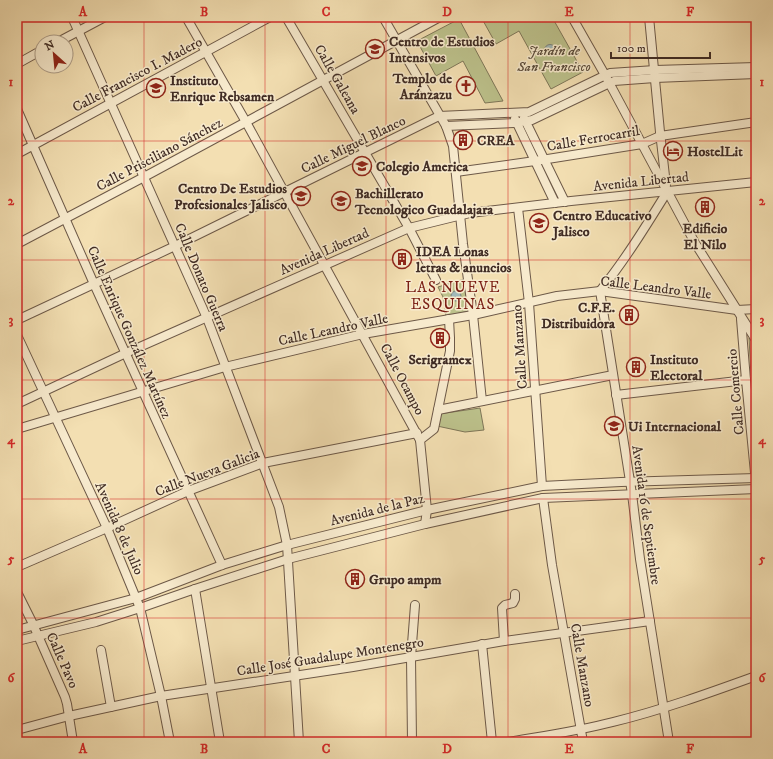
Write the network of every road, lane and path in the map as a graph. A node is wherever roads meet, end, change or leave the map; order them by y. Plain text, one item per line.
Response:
1 (72, 17) edge
2 (105, 17) edge
3 (186, 17) edge
4 (270, 17) edge
5 (286, 17) edge
6 (383, 17) edge
7 (440, 17) edge
8 (572, 17) edge
9 (649, 17) edge
10 (78, 32) junction
11 (74, 34) edge
12 (397, 40) junction
13 (206, 52) junction
14 (34, 54) edge
15 (17, 64) edge
16 (756, 67) edge
17 (655, 74) junction
18 (756, 74) edge
19 (605, 75) junction
20 (323, 80) junction
21 (609, 83) junction
22 (110, 103) junction
23 (17, 109) edge
24 (512, 112) junction
25 (522, 112) junction
26 (440, 116) junction
27 (526, 121) junction
28 (246, 122) junction
29 (517, 122) junction
30 (756, 122) edge
31 (446, 126) junction
32 (660, 136) junction
33 (642, 144) junction
34 (33, 146) junction
35 (365, 153) junction
36 (17, 154) edge
37 (544, 160) junction
38 (536, 161) junction
39 (456, 172) junction
40 (144, 177) junction
41 (756, 182) edge
42 (284, 192) junction
43 (667, 192) junction
44 (565, 202) junction
45 (555, 203) junction
46 (518, 208) junction
47 (460, 214) junction
48 (65, 218) junction
49 (409, 228) junction
50 (17, 244) edge
51 (175, 246) junction
52 (325, 265) junction
53 (436, 280) dead end
54 (94, 284) junction
55 (600, 291) junction
56 (529, 303) junction
57 (756, 309) edge
58 (739, 313) junction
59 (473, 315) junction
60 (207, 318) junction
61 (449, 319) junction
62 (17, 320) edge
63 (363, 334) junction
64 (17, 335) edge
65 (756, 340) edge
66 (126, 354) junction
67 (225, 366) junction
68 (613, 375) junction
69 (746, 380) junction
70 (142, 390) junction
71 (534, 390) junction
72 (43, 392) junction
73 (616, 395) junction
74 (482, 401) junction
75 (17, 404) edge
76 (438, 410) junction
77 (54, 417) junction
78 (17, 429) edge
79 (419, 436) junction
80 (263, 463) junction
81 (756, 478) edge
82 (630, 482) junction
83 (542, 486) junction
84 (756, 489) edge
85 (188, 491) junction
86 (632, 494) junction
87 (543, 498) junction
88 (427, 510) junction
89 (425, 524) junction
90 (107, 528) junction
91 (287, 545) junction
92 (288, 559) junction
93 (222, 565) junction
94 (17, 567) edge
95 (195, 588) junction
96 (17, 592) edge
97 (515, 594) dead end
98 (136, 598) junction
99 (415, 605) dead end
100 (140, 608) junction
101 (650, 621) junction
102 (34, 626) junction
103 (17, 630) edge
104 (564, 632) junction
105 (38, 636) junction
106 (504, 640) junction
107 (17, 641) edge
108 (482, 644) junction
109 (101, 650) dead end
110 (411, 657) junction
111 (294, 675) junction
112 (756, 676) edge
113 (210, 688) junction
114 (162, 696) junction
115 (111, 707) junction
116 (664, 708) junction
117 (69, 716) junction
118 (17, 730) edge
119 (581, 730) junction
120 (73, 742) edge
121 (170, 742) edge
122 (220, 742) edge
123 (299, 742) edge
124 (412, 742) edge
125 (492, 742) edge
126 (508, 742) edge
127 (583, 742) edge
128 (669, 742) edge

1 - 10 street, Calle Donato Guerra
2 - 10 street
3 - 13 street, Calle Ocampo
4 - 13 street, Calle Francisco I. Madero
5 - 20 street, Calle Galeana
6 - 12 street
7 - 12 street, Calle Prisciliano Sánchez
8 - 19 street
9 - 17 street
10 - 11 street
10 - 22 street, Calle Donato Guerra
12 - 20 street, Calle Prisciliano Sánchez
12 - 26 street
13 - 22 street, Calle Francisco I. Madero
13 - 28 street, Calle Ocampo
14 - 15 street
16 - 17 street
17 - 18 street
17 - 19 street, Calle Miguel Blanco
17 - 21 street
17 - 32 street
19 - 21 street
19 - 25 street, Calle Miguel Blanco
20 - 28 street, Calle Prisciliano Sánchez
20 - 35 street, Calle Galeana
21 - 27 street
21 - 33 street
22 - 34 street, Calle Francisco I. Madero
22 - 40 street, Calle Donato Guerra
23 - 34 street, Calle Enrique González Martínez
24 - 25 street, Calle Miguel Blanco
24 - 26 street, Calle Miguel Blanco
24 - 29 street
25 - 27 street
26 - 31 street
26 - 35 street, Calle Miguel Blanco
27 - 29 street
27 - 37 street
28 - 40 street, Calle Prisciliano Sánchez
28 - 42 street, Calle Ocampo
29 - 31 street
29 - 38 street
30 - 32 street, Calle Ferrocarril
31 - 39 street
32 - 33 street, Calle Ferrocarril
32 - 43 street
33 - 37 street, Calle Ferrocarril
33 - 43 street
34 - 36 street, Calle Francisco I. Madero
34 - 48 street, Calle Enrique González Martínez
35 - 42 street, Calle Miguel Blanco
35 - 49 street, Calle Galeana
37 - 38 street, Calle Ferrocarril
37 - 44 street
38 - 39 street, Calle Ferrocarril
38 - 45 street
39 - 47 street
40 - 48 street, Calle Prisciliano Sánchez
40 - 51 street, Calle Donato Guerra
41 - 43 street, Avenida Libertad
42 - 51 street, Calle Miguel Blanco
42 - 52 street, Calle Ocampo
43 - 44 street, Avenida Libertad
43 - 55 street
43 - 58 street
44 - 45 street, Avenida Libertad
45 - 46 street, Avenida Libertad
46 - 47 street, Avenida Libertad
46 - 56 street, Calle Manzano
47 - 49 street, Avenida Libertad
47 - 59 street
48 - 50 street, Calle Prisciliano Sánchez
48 - 54 street, Calle Enrique González Martínez
49 - 52 street, Avenida Libertad
49 - 53 street, Calle Galeana
51 - 54 street, Calle Miguel Blanco
51 - 60 street, Calle Donato Guerra
52 - 60 street, Avenida Libertad
52 - 63 street, Calle Ocampo
54 - 62 street, Calle Miguel Blanco
54 - 66 street, Calle Enrique González Martínez
55 - 56 street, Calle Leandro Valle
55 - 58 street, Calle Leandro Valle
55 - 68 street, Avenida 16 de Septiembre
56 - 59 street, Calle Leandro Valle
56 - 71 street, Calle Manzano
57 - 58 street, Calle Leandro Valle
58 - 65 street
58 - 69 street, Calle Comercio
59 - 61 street, Calle Leandro Valle
59 - 74 street
60 - 66 street, Avenida Libertad
60 - 67 street, Calle Donato Guerra
61 - 63 street, Calle Leandro Valle
61 - 76 street
63 - 67 street, Calle Leandro Valle
63 - 79 street, Calle Ocampo
64 - 72 street, Avenida 8 de Julio
66 - 70 street, Calle Enrique González Martínez
66 - 72 street, Avenida Libertad
67 - 70 street, Calle Leandro Valle
67 - 80 street, Calle Donato Guerra
68 - 71 street
68 - 73 street, Avenida 16 de Septiembre
69 - 73 street
69 - 81 street, Calle Comercio
70 - 77 street, Calle Leandro Valle
70 - 85 street, Calle Enrique González Martínez
71 - 74 street
71 - 83 street, Calle Manzano
72 - 75 street, Avenida Libertad
72 - 77 street, Avenida 8 de Julio
73 - 82 street, Avenida 16 de Septiembre
74 - 76 street
76 - 79 street
77 - 78 street, Calle Leandro Valle
77 - 90 street, Avenida 8 de Julio
79 - 80 street, Calle Nueva Galicia
79 - 88 street
80 - 85 street, Calle Nueva Galicia
80 - 91 street, Calle Donato Guerra
81 - 82 street, Avenida de la Paz
81 - 84 street, Calle Comercio
82 - 83 street, Avenida de la Paz
82 - 86 street, Avenida 16 de Septiembre
83 - 88 street, Avenida de la Paz
84 - 86 street, Avenida de la Paz
85 - 90 street, Calle Nueva Galicia
85 - 93 street, Calle Enrique González Martínez
86 - 87 street, Avenida de la Paz
86 - 101 street, Avenida 16 de Septiembre
87 - 89 street, Avenida de la Paz
87 - 104 street, Calle Manzano
88 - 89 street
88 - 91 street, Avenida de la Paz
89 - 92 street, Avenida de la Paz
90 - 94 street, Calle Nueva Galicia
90 - 98 street, Avenida 8 de Julio
91 - 92 street, Calle Donato Guerra
91 - 93 street, Avenida de la Paz
92 - 95 street, Avenida de la Paz
92 - 111 street
93 - 98 street, Avenida de la Paz
95 - 100 street, Avenida de la Paz
95 - 113 street
96 - 102 street, Calle Pavo
97 - 106 street
98 - 100 street, Avenida 8 de Julio
98 - 102 street, Avenida de la Paz
99 - 110 street
100 - 105 street, Avenida de la Paz
100 - 114 street, Avenida 8 de Julio
101 - 104 street, Calle José Guadalupe Montenegro
101 - 116 street, Avenida 16 de Septiembre
102 - 103 street, Avenida de la Paz
102 - 105 street, Calle Pavo
104 - 106 street, Calle José Guadalupe Montenegro
104 - 119 street, Calle Manzano
105 - 107 street, Avenida de la Paz
105 - 117 street, Calle Pavo
106 - 108 street, Calle José Guadalupe Montenegro
108 - 110 street, Calle José Guadalupe Montenegro
108 - 125 street
109 - 115 street
110 - 111 street, Calle José Guadalupe Montenegro
110 - 124 street
111 - 113 street, Calle José Guadalupe Montenegro
111 - 123 street
112 - 116 street
113 - 114 street, Calle José Guadalupe Montenegro
113 - 122 street
114 - 115 street, Calle José Guadalupe Montenegro
114 - 121 street, Avenida 8 de Julio
115 - 117 street, Calle José Guadalupe Montenegro
116 - 119 street
116 - 128 street, Avenida 16 de Septiembre
117 - 118 street, Calle José Guadalupe Montenegro
117 - 120 street, Calle Pavo
119 - 126 street
119 - 127 street, Calle Manzano

